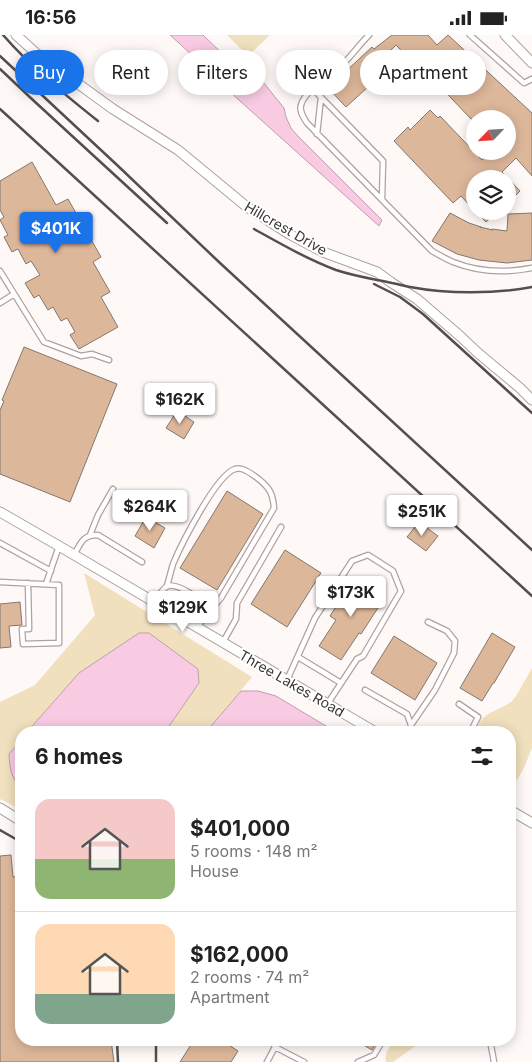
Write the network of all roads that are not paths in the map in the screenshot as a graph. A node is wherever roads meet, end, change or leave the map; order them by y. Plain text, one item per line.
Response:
1 (16, 35) edge
2 (369, 35) edge
3 (470, 35) edge
4 (505, 35) edge
5 (350, 56) edge
6 (532, 63) edge
7 (532, 79) edge
8 (307, 95) edge
9 (321, 97) joint
10 (317, 134) junction
11 (382, 199) junction
12 (532, 268) edge
13 (0, 271) edge
14 (14, 294) junction
15 (0, 303) edge
16 (109, 360) dead end
17 (532, 400) edge
18 (112, 489) dead end
19 (0, 512) edge
20 (281, 527) dead end
21 (90, 535) junction
22 (0, 543) edge
23 (59, 546) junction
24 (74, 555) junction
25 (142, 562) dead end
26 (51, 571) junction
27 (0, 582) edge
28 (28, 583) junction
29 (46, 584) junction
30 (167, 586) junction
31 (155, 602) junction
32 (208, 613) junction
33 (428, 622) dead end
34 (197, 627) junction
35 (223, 642) junction
36 (298, 657) junction
37 (288, 680) junction
38 (341, 683) junction
39 (365, 690) dead end
40 (328, 703) junction
41 (459, 704) dead end
42 (411, 725) joint
43 (366, 726) edge
44 (474, 726) edge
45 (0, 808) edge
46 (516, 814) edge
47 (15, 817) edge
48 (532, 823) edge
49 (379, 1046) edge
50 (491, 1046) edge
51 (274, 1047) joint
52 (267, 1062) edge
53 (304, 1062) edge
54 (358, 1062) edge
55 (494, 1062) edge

1 - 17 street, Hillcrest Drive
2 - 5 lane
3 - 7 lane
4 - 6 street
8 - 10 lane
9 - 10 lane
9 - 11 lane
10 - 11 lane
11 - 12 lane
13 - 14 lane
14 - 15 lane
14 - 16 lane
18 - 21 lane
19 - 23 street, Three Lakes Road
20 - 35 lane
21 - 24 lane
21 - 25 lane
22 - 26 lane
23 - 24 street, Three Lakes Road
23 - 26 lane
24 - 31 street, Three Lakes Road
26 - 29 lane
27 - 28 lane
28 - 29 lane
28 - 29 lane
30 - 31 lane
30 - 32 lane
30 - 32 lane
31 - 34 street, Three Lakes Road
32 - 34 lane
33 - 42 lane
34 - 35 street, Three Lakes Road
35 - 37 street, Three Lakes Road
36 - 37 lane
36 - 38 lane
36 - 38 lane
37 - 40 street, Three Lakes Road
38 - 40 lane
39 - 42 lane
40 - 43 street, Three Lakes Road
41 - 44 lane
45 - 47 street
46 - 48 street
49 - 54 lane
50 - 55 lane
51 - 52 lane
51 - 53 lane

